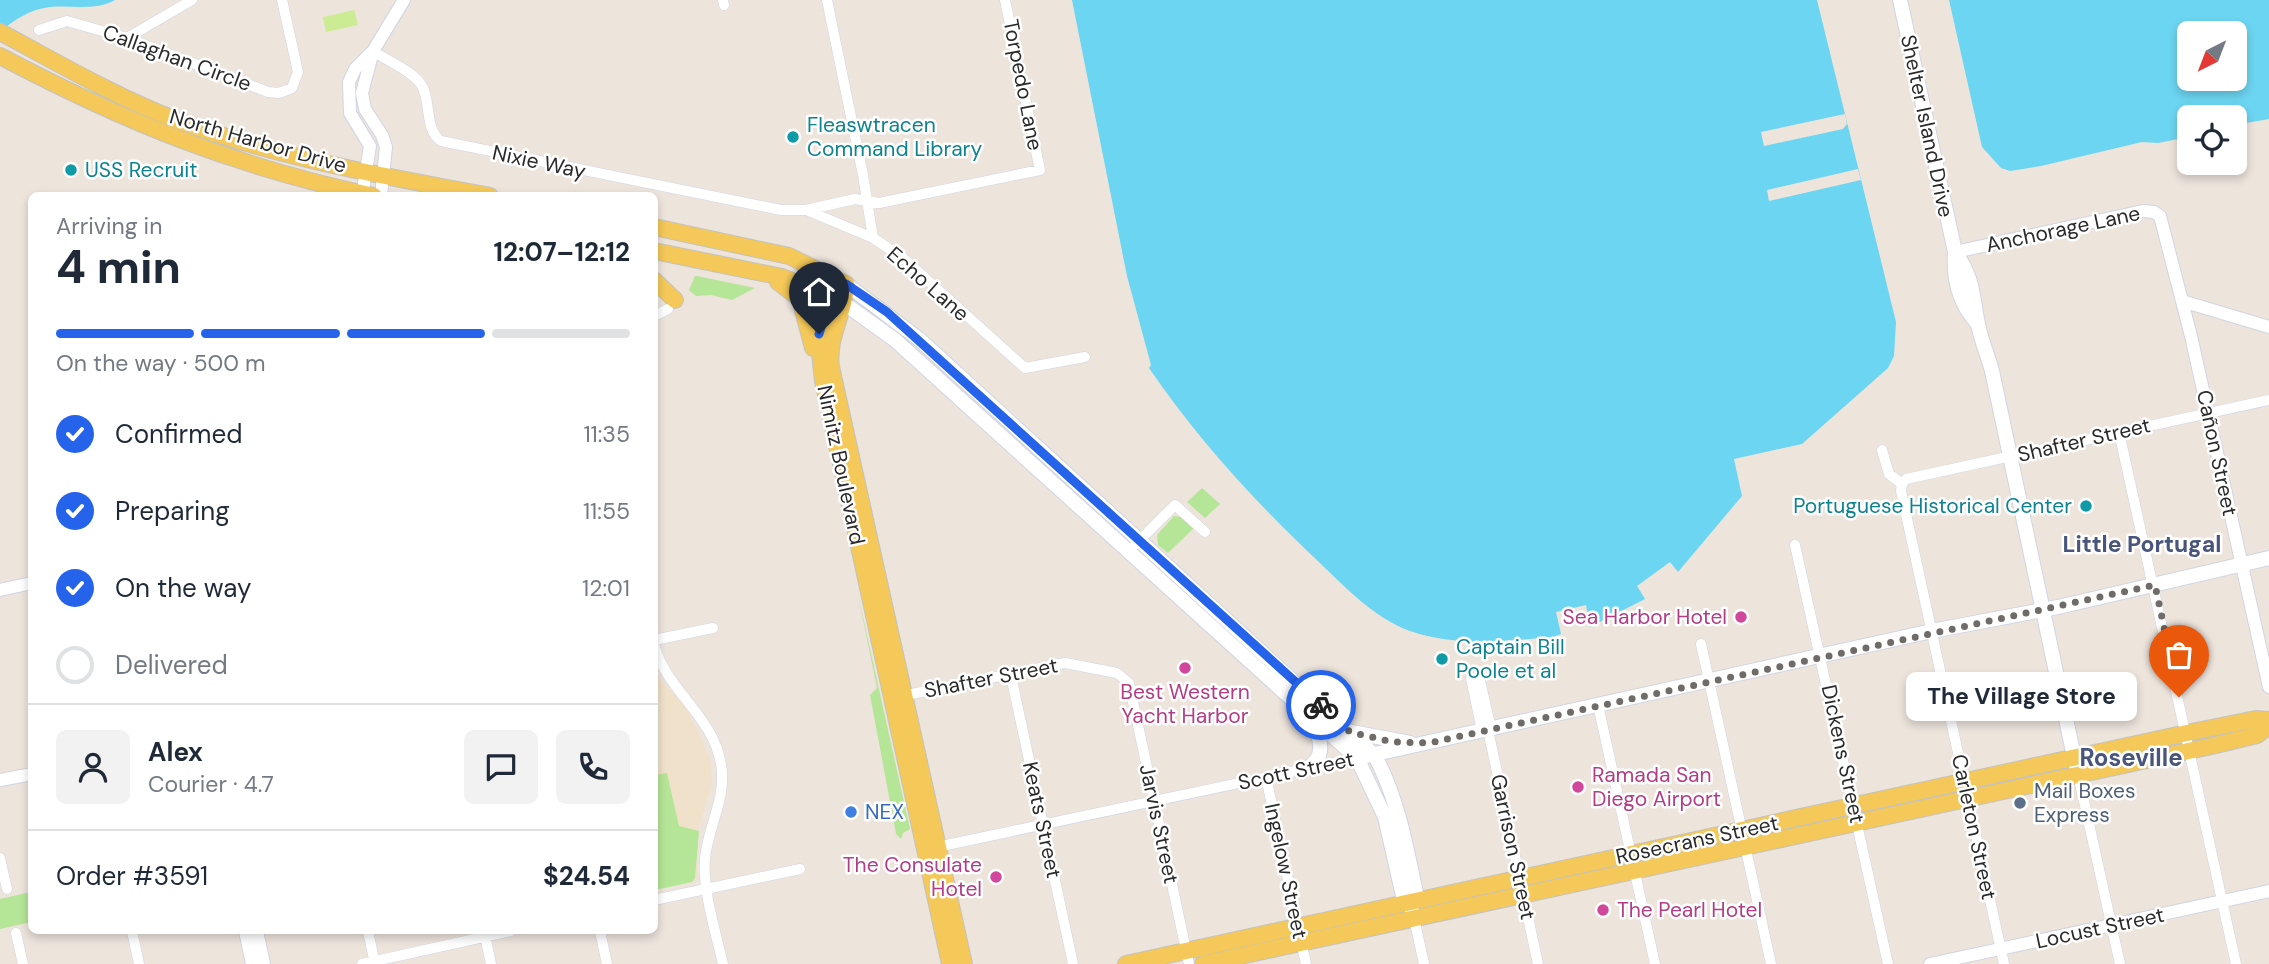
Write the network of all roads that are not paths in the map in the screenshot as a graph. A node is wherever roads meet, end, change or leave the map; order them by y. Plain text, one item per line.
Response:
1 (192, 0) edge
2 (282, 0) edge
3 (404, 0) edge
4 (827, 0) edge
5 (1006, 0) edge
6 (1900, 0) edge
7 (39, 30) dead end
8 (0, 32) edge
9 (127, 37) junction
10 (373, 51) junction
11 (0, 56) edge
12 (366, 171) junction
13 (384, 175) junction
14 (354, 192) edge
15 (366, 192) edge
16 (382, 192) edge
17 (471, 192) edge
18 (868, 201) junction
19 (801, 211) junction
20 (658, 228) edge
21 (873, 238) junction
22 (658, 252) edge
23 (1955, 252) junction
24 (757, 272) junction
25 (846, 284) junction
26 (658, 286) edge
27 (839, 301) junction
28 (2182, 301) junction
29 (671, 304) joint
30 (658, 313) edge
31 (2269, 327) edge
32 (1085, 357) dead end
33 (822, 381) junction
34 (2269, 400) edge
35 (2208, 412) junction
36 (2119, 432) junction
37 (1882, 450) dead end
38 (2011, 456) junction
39 (1902, 484) junction
40 (1205, 532) dead end
41 (1140, 541) junction
42 (1795, 545) dead end
43 (1127, 552) junction
44 (2269, 558) edge
45 (2242, 565) junction
46 (28, 584) edge
47 (2155, 585) junction
48 (0, 590) edge
49 (2043, 609) junction
50 (713, 628) dead end
51 (1932, 631) junction
52 (658, 641) edge
53 (1701, 644) dead end
54 (658, 654) edge
55 (1821, 657) junction
56 (1011, 676) junction
57 (1475, 677) dead end
58 (1710, 681) junction
59 (1129, 683) joint
60 (2269, 687) edge
61 (898, 697) junction
62 (1598, 705) junction
63 (1300, 709) junction
64 (2269, 720) edge
65 (2269, 726) edge
66 (1487, 730) junction
67 (1350, 732) junction
68 (2188, 741) junction
69 (1429, 743) junction
70 (1375, 756) junction
71 (1357, 758) junction
72 (2076, 767) junction
73 (1305, 769) junction
74 (28, 775) edge
75 (1266, 777) junction
76 (0, 780) edge
77 (1966, 790) junction
78 (1154, 801) junction
79 (1855, 814) junction
80 (1042, 824) junction
81 (1743, 839) junction
82 (937, 847) junction
83 (0, 858) edge
84 (1633, 862) junction
85 (800, 869) dead end
86 (1522, 886) junction
87 (707, 888) junction
88 (7, 889) dead end
89 (2269, 891) edge
90 (658, 899) edge
91 (2222, 901) junction
92 (1412, 910) junction
93 (2112, 925) junction
94 (16, 933) dead end
95 (132, 934) edge
96 (246, 934) edge
97 (258, 934) edge
98 (369, 934) edge
99 (484, 934) edge
100 (601, 934) edge
101 (1299, 935) junction
102 (2000, 949) junction
103 (1188, 957) edge
104 (375, 963) edge
105 (23, 964) edge
106 (139, 964) edge
107 (252, 964) edge
108 (264, 964) edge
109 (362, 964) edge
110 (491, 964) edge
111 (607, 964) edge
112 (723, 964) edge
113 (950, 964) edge
114 (964, 964) edge
115 (1073, 964) edge
116 (1126, 964) edge
117 (1203, 964) edge
118 (1306, 964) edge
119 (1424, 964) edge
120 (1538, 964) edge
121 (1655, 964) edge
122 (1771, 964) edge
123 (1888, 964) edge
124 (1930, 964) edge
125 (2004, 964) edge
126 (2120, 964) edge
127 (2236, 964) edge

1 - 9 street
2 - 9 street, Callaghan Circle
3 - 10 street
4 - 18 street, Echo Lane
5 - 18 street, Torpedo Lane
6 - 23 main road, Shelter Island Drive
7 - 9 street, Callaghan Circle
8 - 12 main road, North Harbor Drive
10 - 12 street
10 - 13 street
10 - 19 street, Nixie Way
11 - 14 main road, North Harbor Drive
12 - 13 main road, North Harbor Drive
12 - 15 street
13 - 16 street
13 - 17 main road, North Harbor Drive
18 - 19 street
18 - 21 street, Echo Lane
19 - 21 street
20 - 25 main road
21 - 32 street, Echo Lane
22 - 24 main road
23 - 28 street, Anchorage Lane
23 - 38 main road, Shelter Island Drive
24 - 27 main road
24 - 33 main road
25 - 27 main road, Nimitz Boulevard
25 - 41 main road
26 - 29 main road
27 - 33 main road, Nimitz Boulevard
27 - 43 main road
27 - 61 main road, Nimitz Boulevard
28 - 31 street
28 - 35 street, Cañon Street
29 - 30 street
33 - 61 main road, Nimitz Boulevard
34 - 35 street, Shafter Street
35 - 36 street, Shafter Street
35 - 45 street, Cañon Street
36 - 38 street, Shafter Street
36 - 47 street
37 - 39 street, Carleton Street
38 - 39 street, Shafter Street
38 - 49 main road, Shelter Island Drive
39 - 51 street, Carleton Street
40 - 41 street
41 - 43 street
41 - 67 main road
42 - 55 street, Dickens Street
43 - 63 main road
44 - 45 main road, Scott Street
45 - 47 main road, Scott Street
45 - 60 street, Cañon Street
46 - 48 street
47 - 49 main road, Scott Street
47 - 68 street
49 - 51 main road, Scott Street
49 - 72 main road, Shelter Island Drive
50 - 52 street
51 - 55 main road, Scott Street
51 - 77 street, Carleton Street
53 - 58 street
54 - 87 street
55 - 58 main road, Scott Street
55 - 79 street, Dickens Street
56 - 59 street, Shafter Street
56 - 61 street, Shafter Street
56 - 80 street, Keats Street
57 - 66 street, Garrison Street
58 - 62 main road, Scott Street
58 - 81 street
59 - 78 street, Jarvis Street
61 - 82 main road, Nimitz Boulevard
61 - 113 main road, Nimitz Boulevard
62 - 66 main road, Scott Street
62 - 84 street
63 - 71 main road
63 - 73 main road
64 - 68 main road, Rosecrans Street
65 - 68 main road, Rosecrans Street
66 - 69 main road, Scott Street
66 - 86 street, Garrison Street
67 - 69 main road
67 - 70 main road
68 - 72 main road, Rosecrans Street
68 - 91 street
69 - 70 main road, Scott Street
70 - 71 main road, Scott Street
70 - 92 main road
71 - 73 street, Scott Street
71 - 92 main road
72 - 77 main road, Rosecrans Street
72 - 93 street
73 - 75 street, Scott Street
74 - 76 street
75 - 78 street, Scott Street
75 - 101 street, Ingelow Street
77 - 79 main road, Rosecrans Street
77 - 102 street, Carleton Street
78 - 80 street, Scott Street
78 - 103 street, Jarvis Street
79 - 81 main road, Rosecrans Street
79 - 123 street, Dickens Street
80 - 82 street, Scott Street
80 - 115 street, Keats Street
81 - 84 main road, Rosecrans Street
81 - 122 street
82 - 114 main road, Nimitz Boulevard
83 - 88 street
84 - 86 main road, Rosecrans Street
84 - 121 street
85 - 87 street
86 - 92 main road, Rosecrans Street
86 - 120 street, Garrison Street
87 - 90 street
87 - 112 street
89 - 91 street, Locust Street
91 - 93 street, Locust Street
91 - 127 street
92 - 101 main road, Rosecrans Street
92 - 119 street
93 - 102 street, Locust Street
93 - 126 street
94 - 105 street
95 - 106 street
96 - 107 street
97 - 108 street
98 - 104 street
99 - 104 street
99 - 110 street
100 - 111 street
101 - 103 main road, Rosecrans Street
101 - 117 main road, Rosecrans Street
101 - 118 street, Ingelow Street
102 - 124 street, Locust Street
102 - 125 street, Carleton Street
103 - 116 main road, Rosecrans Street
104 - 109 street

